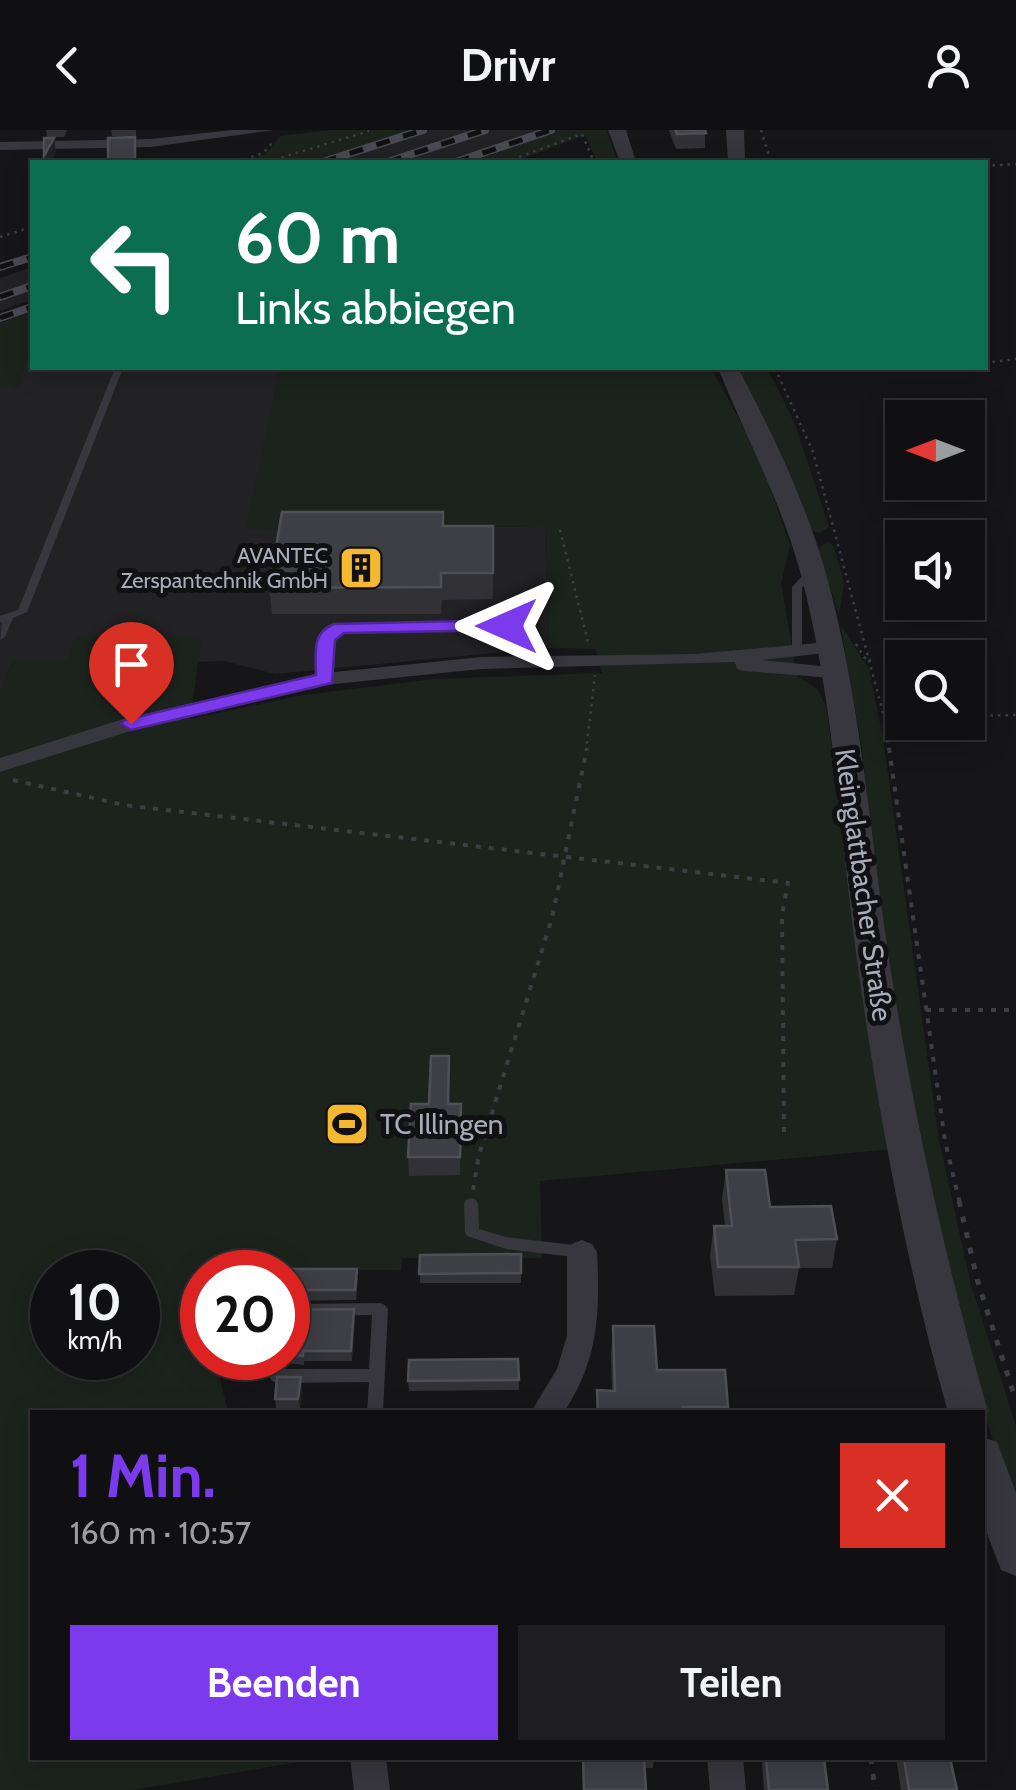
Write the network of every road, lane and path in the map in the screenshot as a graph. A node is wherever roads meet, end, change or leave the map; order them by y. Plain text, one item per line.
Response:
1 (368, 130) edge
2 (617, 130) edge
3 (735, 130) edge
4 (761, 130) edge
5 (269, 132) edge
6 (0, 146) edge
7 (243, 160) edge
8 (274, 160) edge
9 (510, 160) edge
10 (593, 160) edge
11 (627, 160) edge
12 (736, 160) edge
13 (770, 160) edge
14 (1016, 164) edge
15 (988, 166) edge
16 (30, 228) edge
17 (0, 237) edge
18 (1016, 359) edge
19 (988, 363) edge
20 (117, 370) edge
21 (729, 370) edge
22 (777, 370) edge
23 (560, 530) dead end
24 (812, 571) junction
25 (4, 619) edge
26 (0, 637) edge
27 (797, 648) junction
28 (694, 660) junction
29 (831, 660) junction
30 (519, 661) junction
31 (594, 661) junction
32 (325, 679) junction
33 (884, 716) joint
34 (985, 716) edge
35 (1016, 716) edge
36 (0, 766) edge
37 (0, 778) edge
38 (566, 855) junction
39 (926, 1010) junction
40 (1016, 1010) edge
41 (784, 1135) dead end
42 (471, 1204) joint
43 (582, 1252) joint
44 (310, 1310) edge
45 (376, 1375) junction
46 (310, 1376) edge
47 (1016, 1401) edge
48 (375, 1410) edge
49 (548, 1410) edge
50 (967, 1410) edge
51 (985, 1464) edge
52 (1016, 1556) edge
53 (368, 1760) edge
54 (725, 1760) edge
55 (871, 1760) edge
56 (372, 1790) edge
57 (728, 1790) edge
58 (875, 1790) edge

1 - 8 path
2 - 11 street
3 - 12 street
4 - 13 path
5 - 6 street
5 - 7 path
9 - 10 path
14 - 15 path
16 - 17 path
18 - 19 path
20 - 25 lane
21 - 24 street, Kleinglattbacher Straße
22 - 33 path
23 - 31 path
24 - 27 lane
24 - 29 street, Kleinglattbacher Straße
25 - 26 lane
27 - 28 street
27 - 29 street
28 - 29 street
28 - 31 street
29 - 50 street, Kleinglattbacher Straße
30 - 31 street
30 - 32 street
30 - 32 lane
31 - 38 path
32 - 36 street
33 - 39 path
34 - 35 path
37 - 38 path
38 - 41 path
38 - 42 path
39 - 40 path
39 - 47 path
42 - 43 lane
43 - 49 street
44 - 45 lane
45 - 46 lane
45 - 48 lane
51 - 52 street
53 - 56 street
54 - 57 street
55 - 58 path

